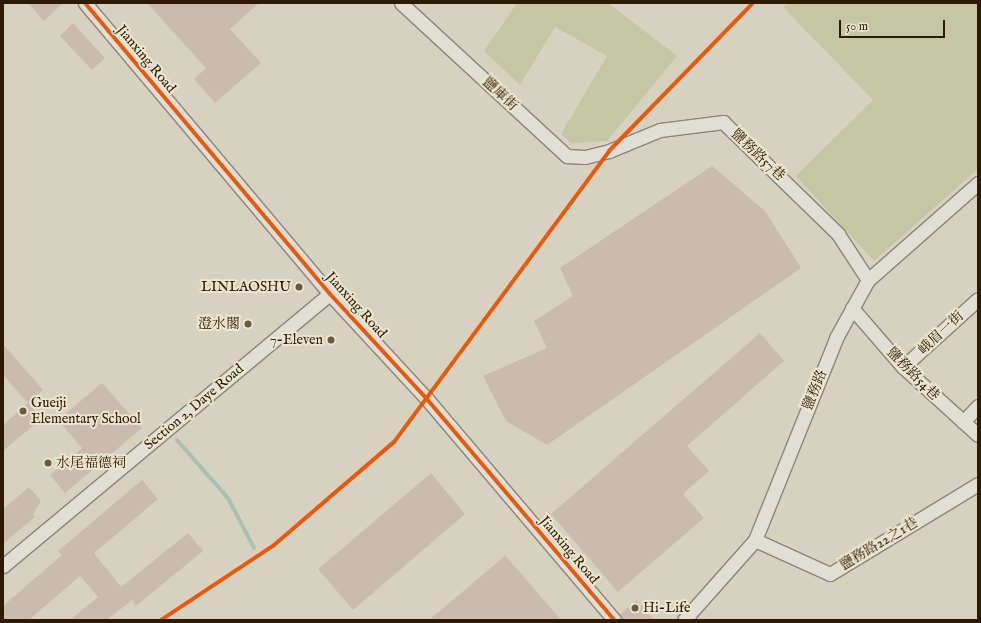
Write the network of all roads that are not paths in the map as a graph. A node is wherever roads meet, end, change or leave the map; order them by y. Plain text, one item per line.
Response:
1 (85, 3) edge
2 (401, 3) edge
3 (608, 151) joint
4 (978, 183) edge
5 (868, 280) junction
6 (330, 294) junction
7 (978, 299) edge
8 (852, 308) junction
9 (903, 368) junction
10 (978, 406) edge
11 (963, 422) junction
12 (978, 435) edge
13 (978, 484) edge
14 (755, 540) junction
15 (3, 566) edge
16 (614, 620) edge
17 (684, 620) edge

1 - 6 street, Jianxing Road
2 - 3 street, 鹽庫街
3 - 5 street, 鹽務路57巷
4 - 5 street, 鹽務路
5 - 8 street, 鹽務路
6 - 15 street, Section 2, Daye Road
6 - 16 street, Jianxing Road
7 - 9 street, 峨眉一街
8 - 9 street, 鹽務路54巷
8 - 14 street, 鹽務路
9 - 11 street, 鹽務路54巷
10 - 11 street
11 - 12 street, 鹽務路54巷
13 - 14 street, 鹽務路22之1巷
14 - 17 street, 鹽務路

